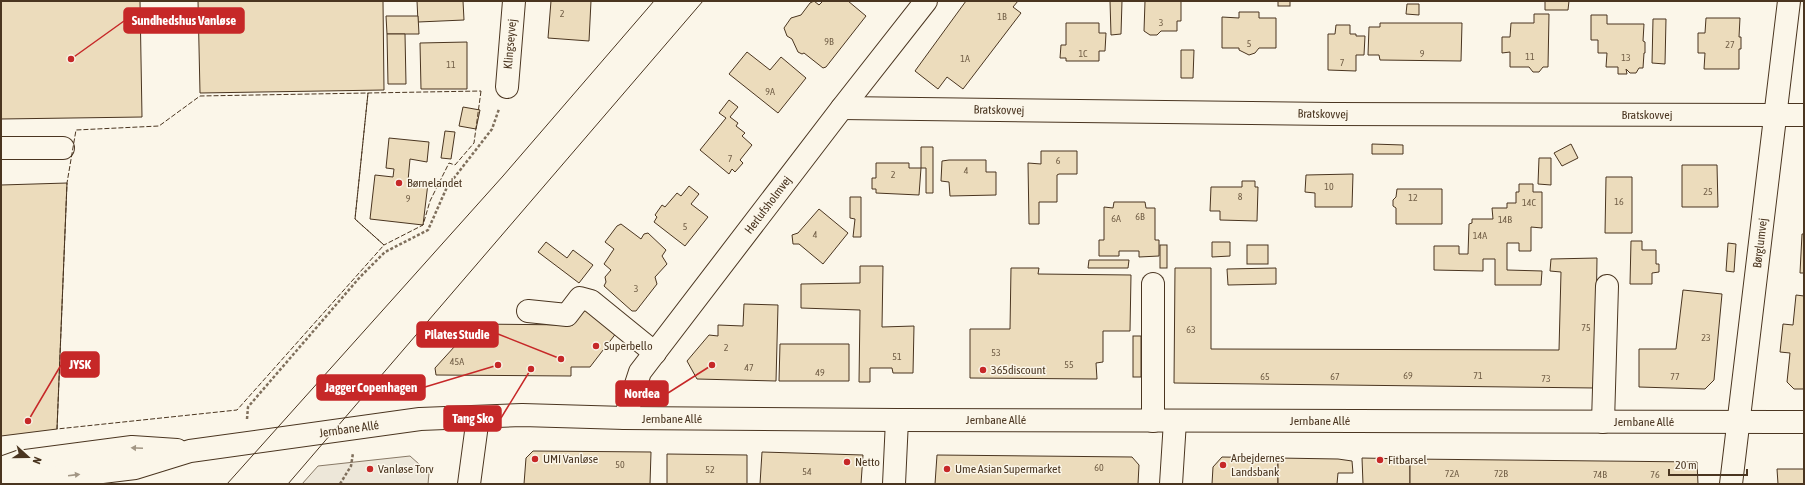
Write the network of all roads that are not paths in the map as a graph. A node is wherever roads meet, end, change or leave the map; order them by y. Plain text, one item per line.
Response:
1 (514, 1) edge
2 (926, 1) edge
3 (1789, 1) edge
4 (507, 88) road end
5 (842, 108) junction
6 (1774, 115) junction
7 (1804, 115) edge
8 (1, 148) edge
9 (63, 148) dead end
10 (1154, 284) dead end
11 (1607, 286) dead end
12 (528, 311) dead end
13 (655, 353) junction
14 (478, 417) junction
15 (625, 418) junction
16 (897, 420) junction
17 (1152, 421) junction
18 (1175, 421) junction
19 (1603, 422) junction
20 (1738, 422) junction
21 (1804, 422) edge
22 (190, 451) junction
23 (1, 468) edge
24 (1, 481) edge
25 (469, 484) edge
26 (894, 484) edge
27 (1171, 484) edge
28 (1731, 484) edge

1 - 4 street, Klingseyvej
2 - 5 street, Herlufsholmvej
3 - 6 street, Børglumvej
5 - 6 street, Bratskovvej
5 - 13 street, Herlufsholmvej
6 - 7 street, Bratskovvej
6 - 20 street, Børglumvej
8 - 9 street
10 - 17 street
11 - 19 street
12 - 13 street
13 - 15 street, Herlufsholmvej
14 - 15 street, Jernbane Allé
14 - 22 street, Jernbane Allé
14 - 25 street
15 - 16 street, Jernbane Allé
16 - 17 street, Jernbane Allé
16 - 26 street
17 - 18 street, Jernbane Allé
18 - 19 street, Jernbane Allé
18 - 27 street
19 - 20 street, Jernbane Allé
20 - 21 street, Jernbane Allé
20 - 28 street, Børglumvej
22 -> 23 street, Jernbane Allé
24 -> 22 street, Jernbane Allé

